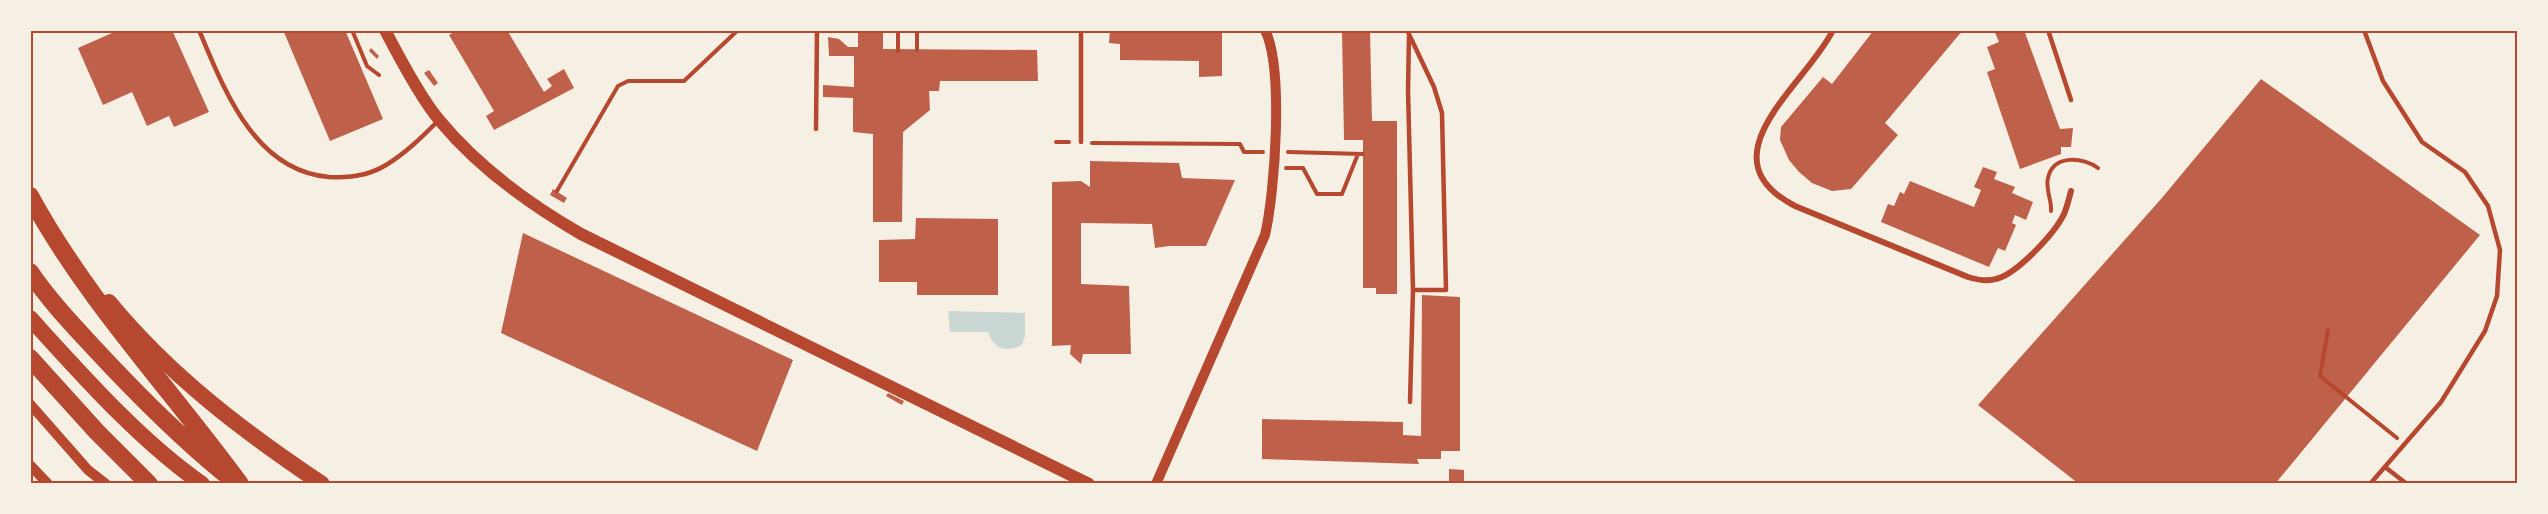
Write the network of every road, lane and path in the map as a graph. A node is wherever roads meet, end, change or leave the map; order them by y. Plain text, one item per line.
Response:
1 (199, 30) edge
2 (352, 30) edge
3 (385, 30) edge
4 (738, 30) edge
5 (817, 30) edge
6 (898, 30) edge
7 (917, 30) edge
8 (1081, 30) edge
9 (1265, 30) edge
10 (1407, 30) edge
11 (1833, 30) edge
12 (2048, 30) edge
13 (2364, 30) edge
14 (1409, 36) junction
15 (917, 50) dead end
16 (898, 51) dead end
17 (379, 75) dead end
18 (2071, 100) dead end
19 (439, 120) junction
20 (816, 129) dead end
21 (1056, 142) dead end
22 (1081, 142) junction
23 (1267, 152) dead end
24 (1278, 152) dead end
25 (1286, 168) dead end
26 (2098, 168) dead end
27 (557, 191) dead end
28 (2070, 191) dead end
29 (30, 198) edge
30 (2045, 219) dead end
31 (30, 272) edge
32 (1413, 290) junction
33 (30, 318) edge
34 (2328, 330) dead end
35 (30, 358) edge
36 (1410, 402) dead end
37 (30, 404) edge
38 (2404, 444) junction
39 (30, 465) edge
40 (2385, 467) junction
41 (48, 484) edge
42 (106, 484) edge
43 (149, 484) edge
44 (201, 484) edge
45 (239, 484) edge
46 (322, 484) edge
47 (1089, 484) edge
48 (1156, 484) edge
49 (2370, 484) edge
50 (2407, 484) edge

1 - 19 lane
2 - 17 path
3 - 19 main road
4 - 27 path
5 - 20 lane
6 - 16 path
7 - 15 path
8 - 22 lane
9 - 48 street
10 - 14 lane
11 - 28 street
12 - 18 lane
13 - 38 lane
14 - 32 lane
14 - 32 lane
19 - 47 main road
21 - 22 path
22 - 23 path
24 - 25 path
26 - 30 path
29 - 45 highway
29 - 46 highway
31 - 45 highway
32 - 36 lane
33 - 44 highway
34 - 38 path
35 - 43 highway
37 - 42 street
38 - 40 lane
39 - 41 street
40 - 49 lane
40 - 50 lane

